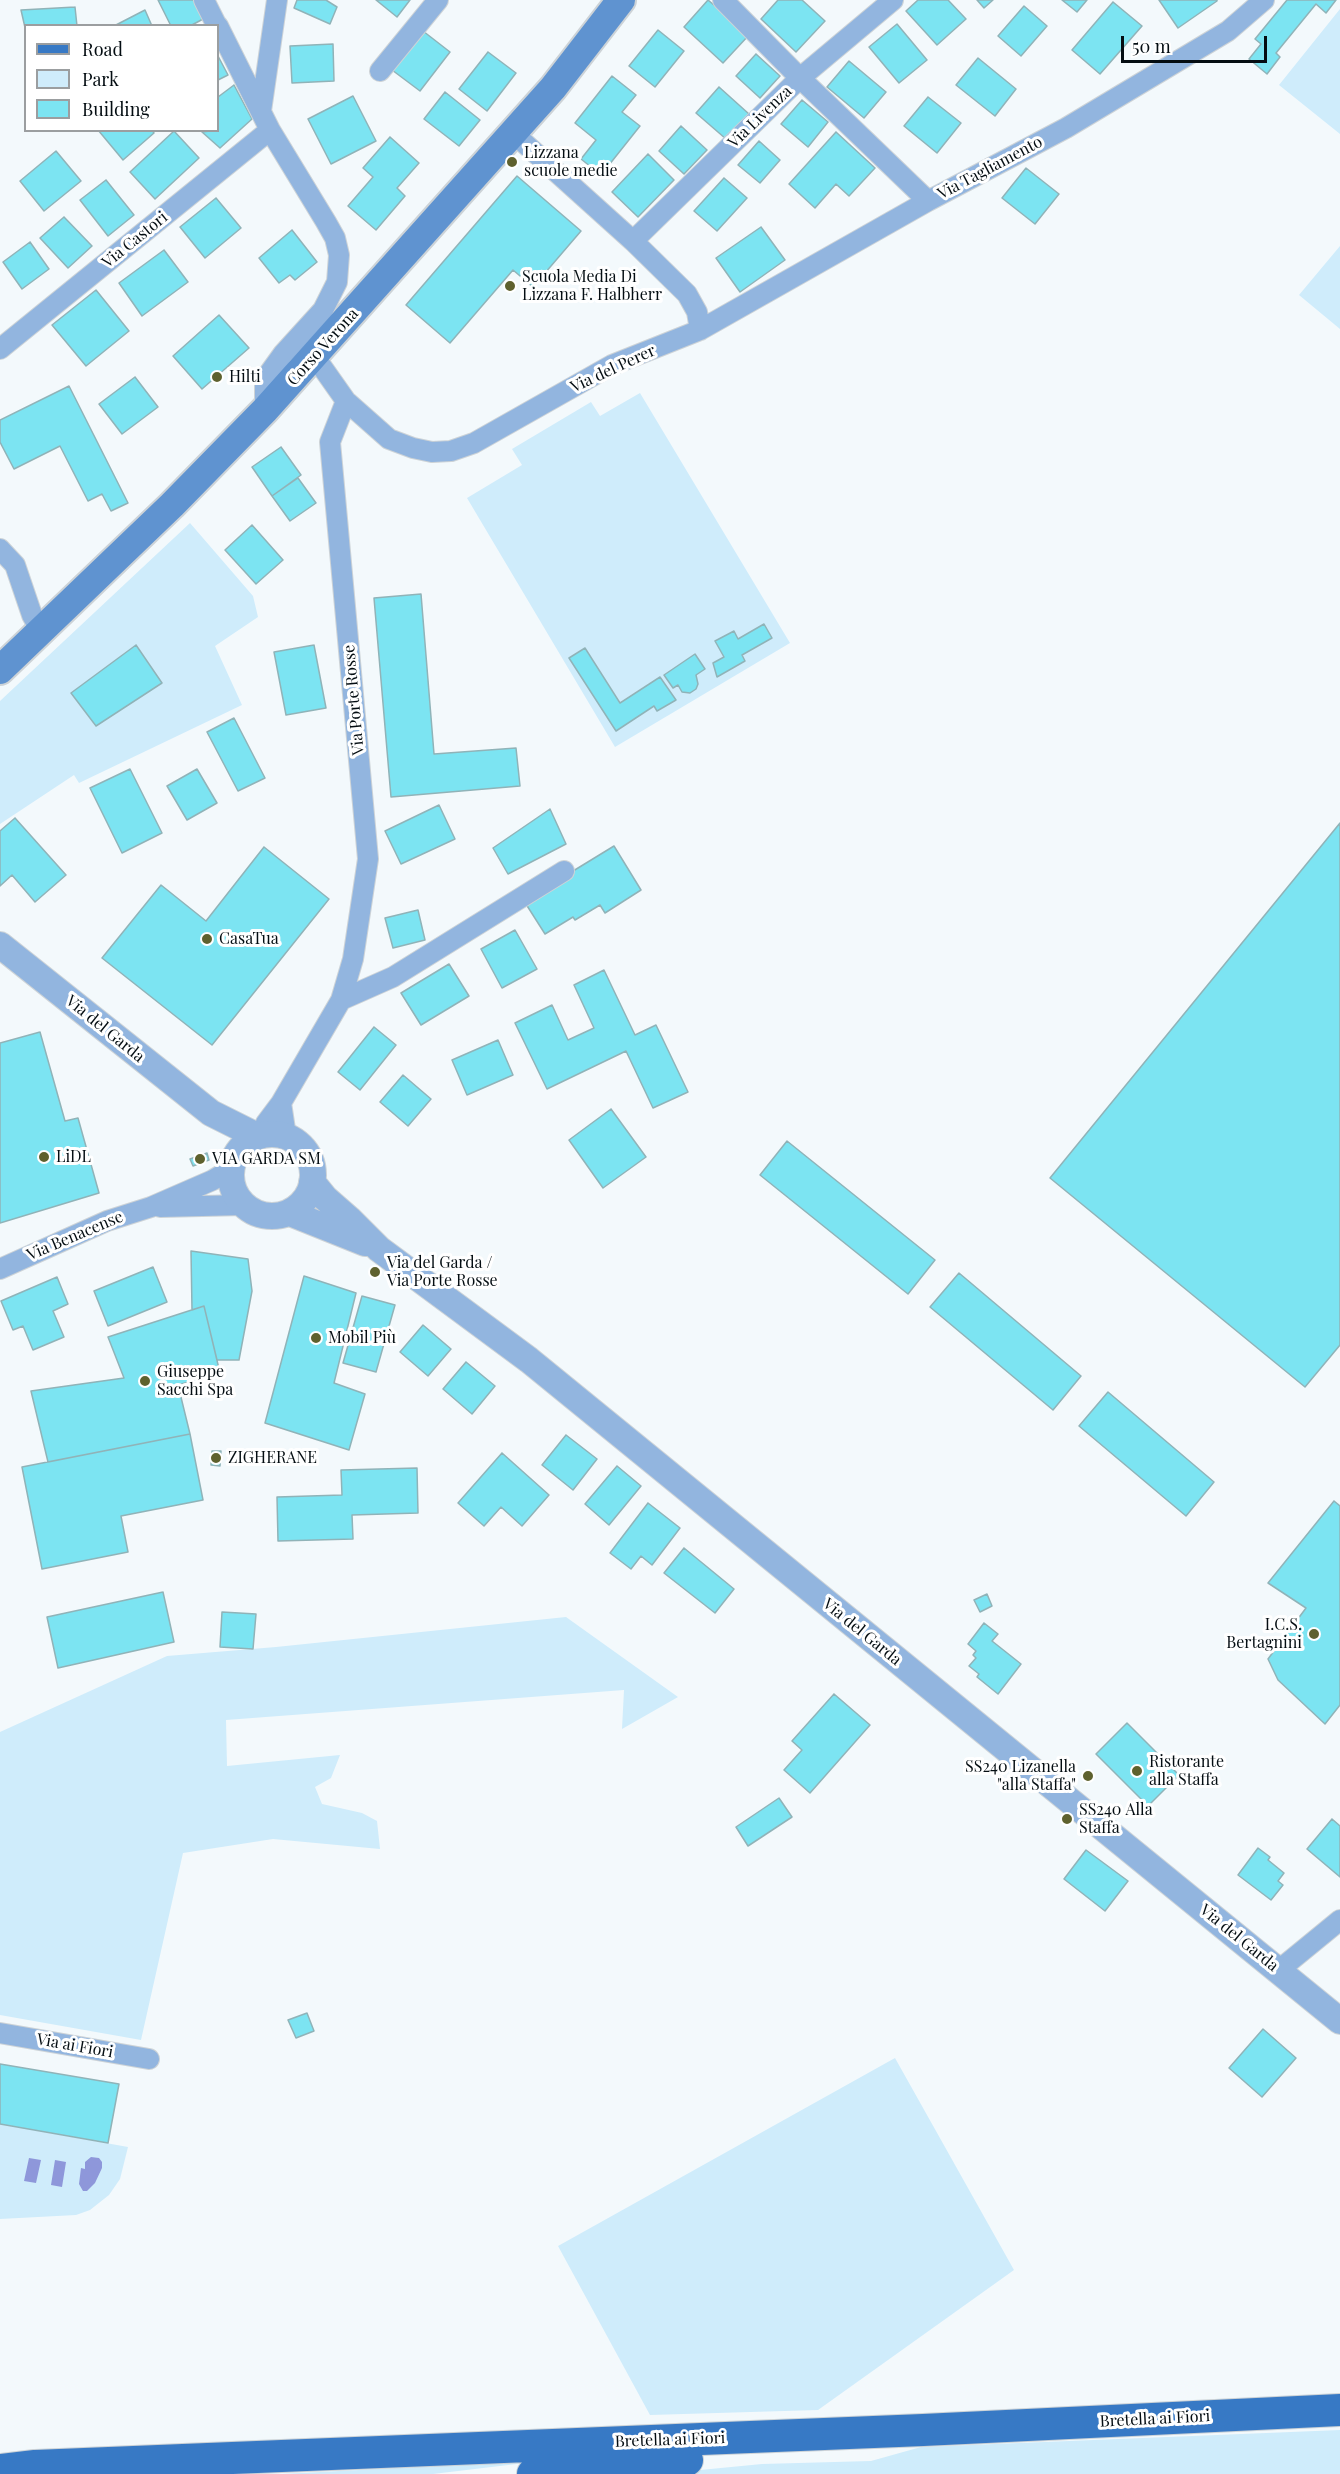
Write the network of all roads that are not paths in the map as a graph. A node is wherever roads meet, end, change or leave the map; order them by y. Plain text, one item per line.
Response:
1 (204, 0) edge
2 (277, 0) edge
3 (438, 0) edge
4 (621, 0) edge
5 (723, 0) edge
6 (893, 0) edge
7 (1264, 0) edge
8 (216, 24) edge
9 (219, 30) edge
10 (380, 71) dead end
11 (800, 78) junction
12 (261, 111) junction
13 (270, 130) junction
14 (513, 132) junction
15 (928, 201) junction
16 (633, 241) junction
17 (700, 330) junction
18 (0, 349) edge
19 (315, 357) junction
20 (346, 401) junction
21 (265, 410) junction
22 (0, 549) edge
23 (40, 631) junction
24 (0, 670) edge
25 (564, 871) dead end
26 (0, 945) edge
27 (341, 999) junction
28 (211, 1113) junction
29 (268, 1136) junction
30 (233, 1162) junction
31 (312, 1182) junction
32 (244, 1205) junction
33 (151, 1207) junction
34 (290, 1213) junction
35 (379, 1249) junction
36 (0, 1269) edge
37 (1340, 1920) edge
38 (1279, 1971) junction
39 (1340, 2021) edge
40 (0, 2033) edge
41 (149, 2059) dead end
42 (1340, 2410) edge
43 (923, 2430) junction
44 (0, 2470) edge
45 (533, 2474) edge

1 - 8 street
2 - 12 street
3 - 10 street
4 - 14 main road, Corso Verona
5 - 11 street, Via Tagliamento
6 - 11 street, Via Livenza
7 - 15 street, Via Tagliamento
9 - 12 street
11 - 15 street, Via Tagliamento
11 - 16 street, Via Livenza
12 - 13 street
13 - 18 street, Via Castori
13 - 21 street
14 - 16 street
14 - 19 main road, Corso Verona
15 - 17 street, Via del Perer
16 - 17 street
17 - 20 street, Via del Perer
19 - 20 street, Via del Perer
19 - 21 main road, Corso Verona
20 - 27 street, Via Porte Rosse
21 - 23 main road, Corso Verona
22 - 23 street
23 - 24 main road, Corso Verona
25 - 27 street
26 - 28 street, Via del Garda
27 - 29 street, Via Porte Rosse
28 - 29 street, Via del Garda
28 - 30 street, Via del Garda
29 - 30 street
29 - 31 street
30 - 32 street
30 - 33 street
31 - 34 street
31 - 35 street, Via del Garda
32 - 33 street
32 - 34 street
33 - 36 street, Via Benacense
34 - 35 street, Via del Garda
35 - 38 street, Via del Garda
37 - 38 street
38 - 39 street, Via del Garda
40 - 41 street, Via ai Fiori
42 - 43 main road, Bretella ai Fiori
43 - 44 main road, Bretella ai Fiori
43 - 45 main road

